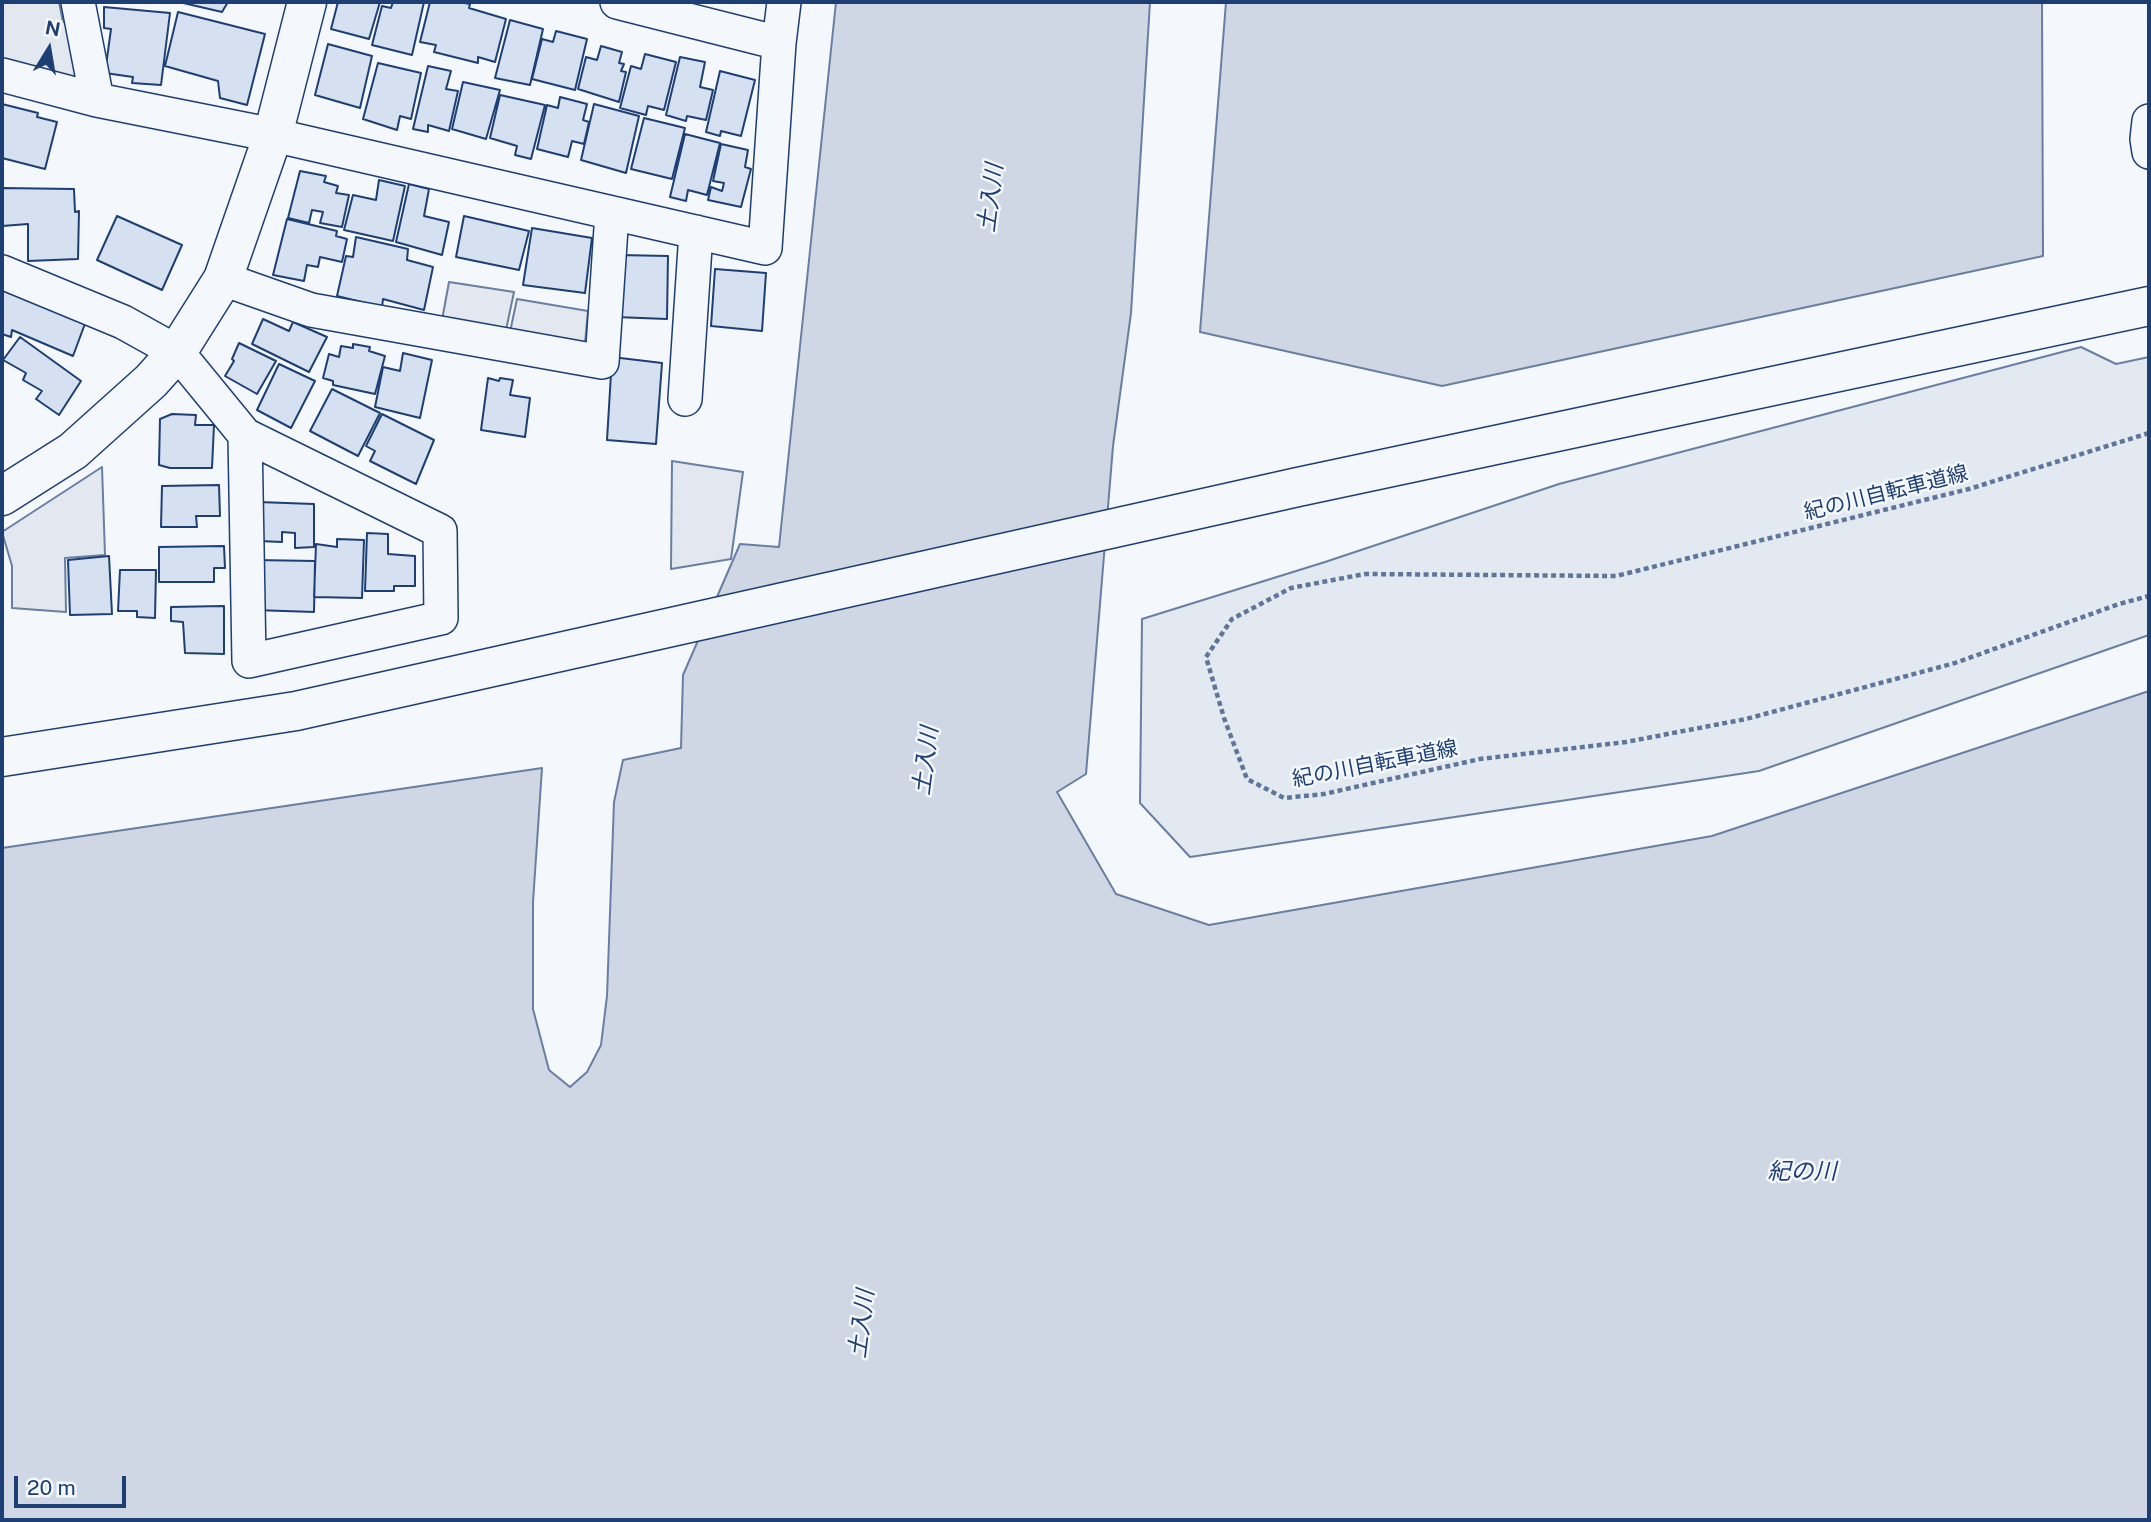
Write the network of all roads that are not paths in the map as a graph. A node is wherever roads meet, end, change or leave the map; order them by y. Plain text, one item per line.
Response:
1 (78, 2) edge
2 (307, 2) edge
3 (617, 2) edge
4 (784, 2) edge
5 (779, 43) junction
6 (2, 75) edge
7 (97, 100) junction
8 (2149, 121) edge
9 (274, 135) junction
10 (2149, 152) edge
11 (612, 213) junction
12 (696, 232) junction
13 (2, 272) edge
14 (223, 279) junction
15 (2149, 306) edge
16 (177, 352) junction
17 (685, 399) dead end
18 (245, 435) junction
19 (2, 496) edge
20 (2, 757) edge

1 - 7 street
2 - 9 street
3 - 5 street
4 - 5 street
5 - 12 street
6 - 7 street
7 - 9 street
8 - 10 street
9 - 11 street
9 - 14 street
11 - 12 street
11 - 14 street
12 - 17 street
13 - 16 street
14 - 16 street
15 - 20 street
16 - 18 street
16 - 19 street
18 - 18 street

